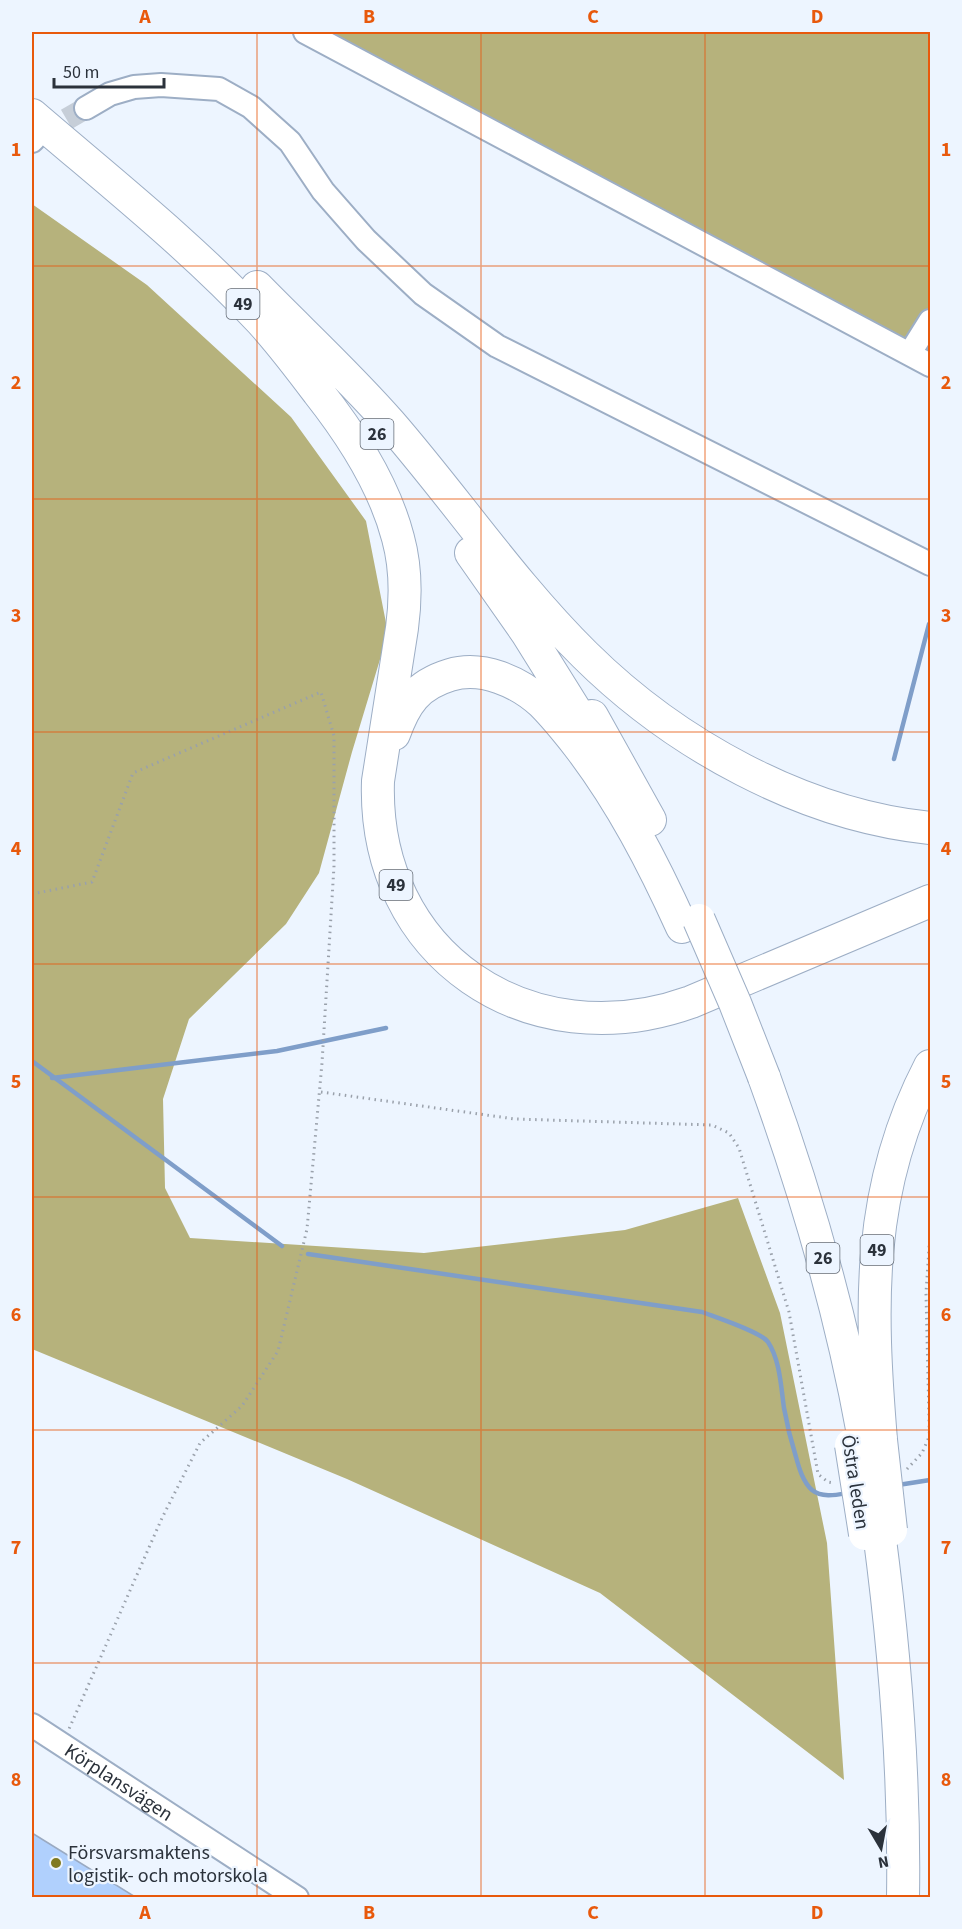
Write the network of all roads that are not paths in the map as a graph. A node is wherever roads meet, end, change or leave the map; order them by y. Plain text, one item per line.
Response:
1 (305, 32) edge
2 (32, 92) edge
3 (86, 108) tunnel mouth
4 (32, 127) edge
5 (930, 321) edge
6 (303, 334) junction
7 (910, 353) junction
8 (930, 365) edge
9 (930, 564) edge
10 (930, 828) edge
11 (930, 892) edge
12 (930, 901) edge
13 (690, 924) junction
14 (930, 1066) edge
15 (866, 1443) junction
16 (878, 1532) junction
17 (32, 1725) edge
18 (297, 1898) edge
19 (886, 1898) edge
20 (903, 1898) edge

1 - 7 street
2 - 6 highway, 26
3 - 9 street
4 - 12 highway, 49
4 - 13 highway, 26
5 - 7 street
6 - 10 highway, 26
6 - 13 highway, 26
7 - 8 street
11 - 13 highway, 49
13 - 15 highway, 26, bridge
14 - 15 highway, 49
15 - 16 highway, Östra leden / 26
16 - 19 highway, Östra leden / 26
16 - 20 highway, Östra leden / 26
17 - 18 street, Körplansvägen

